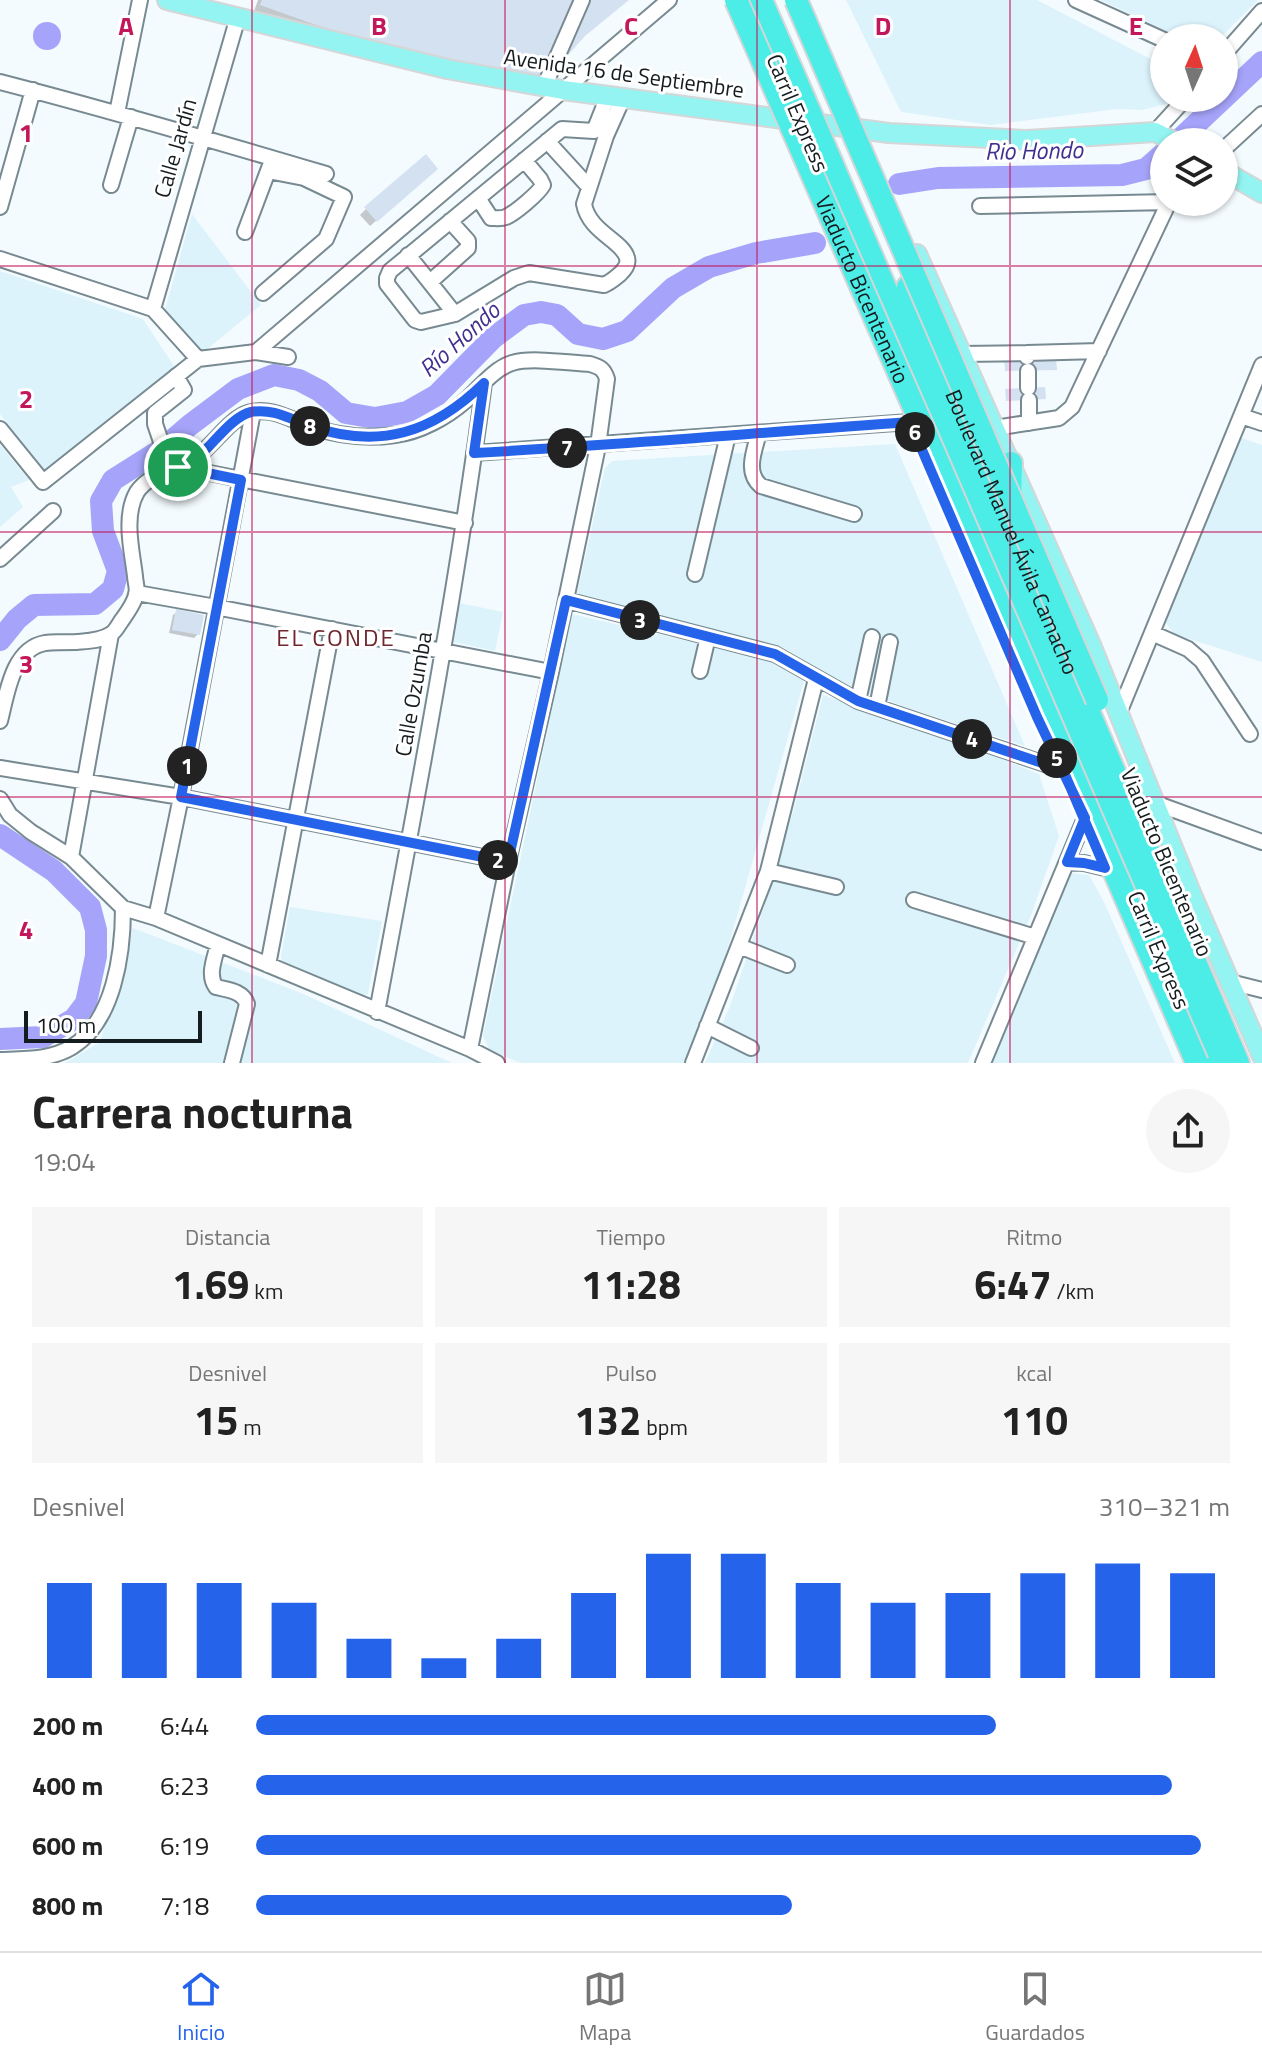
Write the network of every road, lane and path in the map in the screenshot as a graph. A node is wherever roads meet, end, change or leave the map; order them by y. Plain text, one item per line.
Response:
1 (140, 0) edge
2 (167, 0) edge
3 (582, 0) edge
4 (669, 0) edge
5 (761, 0) edge
6 (786, 0) edge
7 (796, 0) edge
8 (805, 0) edge
9 (1076, 0) edge
10 (736, 1) edge
11 (239, 8) edge
12 (1262, 11) edge
13 (1150, 34) edge
14 (1238, 38) edge
15 (808, 80) junction
16 (0, 82) edge
17 (842, 84) dead end
18 (554, 89) junction
19 (33, 90) junction
20 (616, 97) junction
21 (770, 97) dead end
22 (1262, 114) edge
23 (124, 115) junction
24 (600, 133) junction
25 (1150, 136) edge
26 (1238, 136) edge
27 (203, 139) junction
28 (547, 141) junction
29 (851, 156) junction
30 (524, 160) junction
31 (271, 165) junction
32 (803, 171) dead end
33 (326, 174) dead end
34 (1238, 179) edge
35 (111, 185) dead end
36 (589, 187) junction
37 (1262, 193) edge
38 (478, 198) junction
39 (1150, 202) edge
40 (980, 206) dead end
41 (0, 207) edge
42 (1162, 216) edge
43 (450, 221) junction
44 (245, 232) dead end
45 (408, 255) junction
46 (0, 259) edge
47 (843, 266) junction
48 (430, 282) junction
49 (263, 293) dead end
50 (153, 309) junction
51 (455, 314) junction
52 (902, 328) junction
53 (1099, 351) junction
54 (256, 352) junction
55 (962, 354) junction
56 (288, 357) dead end
57 (198, 359) junction
58 (1027, 360) junction
59 (1262, 365) edge
60 (176, 376) junction
61 (484, 383) junction
62 (253, 412) junction
63 (1241, 416) junction
64 (910, 422) junction
65 (1029, 423) junction
66 (1262, 423) edge
67 (995, 428) junction
68 (0, 429) edge
69 (759, 433) junction
70 (728, 435) junction
71 (598, 446) junction
72 (474, 453) junction
73 (1011, 463) junction
74 (172, 466) junction
75 (241, 480) junction
76 (53, 511) dead end
77 (854, 514) dead end
78 (465, 523) junction
79 (1009, 526) junction
80 (0, 559) edge
81 (695, 574) dead end
82 (137, 593) junction
83 (566, 600) junction
84 (216, 607) junction
85 (332, 629) junction
86 (1152, 633) junction
87 (111, 634) junction
88 (708, 637) junction
89 (872, 637) dead end
90 (890, 642) dead end
91 (444, 652) junction
92 (700, 671) dead end
93 (551, 672) junction
94 (816, 679) junction
95 (858, 701) junction
96 (877, 707) junction
97 (1119, 713) junction
98 (0, 721) edge
99 (1250, 734) dead end
100 (0, 768) edge
101 (1063, 770) junction
102 (1095, 778) junction
103 (86, 781) junction
104 (181, 797) junction
105 (0, 799) edge
106 (1155, 803) junction
107 (1085, 818) junction
108 (296, 819) junction
109 (1262, 842) edge
110 (409, 843) junction
111 (71, 857) junction
112 (1102, 860) junction
113 (508, 862) junction
114 (1067, 862) junction
115 (768, 871) junction
116 (836, 887) dead end
117 (914, 900) dead end
118 (123, 908) junction
119 (156, 918) junction
120 (1035, 937) junction
121 (218, 944) junction
122 (739, 946) junction
123 (268, 965) junction
124 (787, 965) dead end
125 (1262, 976) edge
126 (1230, 982) junction
127 (1256, 988) edge
128 (377, 1012) junction
129 (1255, 1024) edge
130 (707, 1026) junction
131 (751, 1048) dead end
132 (470, 1049) junction
133 (1262, 1056) edge
134 (0, 1060) edge
135 (232, 1063) edge
136 (497, 1063) edge
137 (693, 1063) edge
138 (983, 1063) edge
139 (1188, 1063) edge
140 (1197, 1063) edge
141 (1208, 1063) edge
142 (1217, 1063) edge
143 (1238, 1063) edge
144 (1254, 1063) edge

1 - 23 street
2 - 11 main road, Avenida 16 de Septiembre
3 - 18 street
4 - 18 street
5 - 15 highway, Boulevard Manuel Ávila Camacho
6 - 15 highway, Boulevard Manuel Ávila Camacho
7 - 144 highway, Viaducto Bicentenario, bridge
8 - 17 main road
9 - 13 street
10 - 21 main road
10 - 140 highway, Viaducto Bicentenario, bridge
10 - 141 highway, Carril Express
11 - 18 main road, Avenida 16 de Septiembre
11 - 27 street, Calle Jardín
12 - 14 street
15 - 29 highway, Boulevard Manuel Ávila Camacho
16 - 19 street
18 - 20 main road, Avenida 16 de Septiembre
18 - 54 street
19 - 23 street
19 - 41 street
20 - 24 street
20 - 25 main road, Avenida 16 de Septiembre
22 - 26 street
23 - 27 street
23 - 35 street
24 - 28 street
24 - 36 street
27 - 31 street
27 - 50 street, Calle Jardín
28 - 30 street
28 - 36 street
29 - 52 highway, Boulevard Manuel Ávila Camacho
29 - 55 main road
29 - 79 highway, Boulevard Manuel Ávila Camacho
30 - 38 street
30 - 38 street
31 - 33 street
31 - 44 street
31 - 49 street
32 - 47 main road
34 - 37 main road
36 - 51 street
38 - 43 street
39 - 40 street
42 - 53 street
43 - 45 street
43 - 48 street
45 - 48 street
45 - 51 street
46 - 50 street
47 - 52 highway
47 - 64 main road
48 - 51 street
50 - 57 street
52 - 102 highway, Boulevard Manuel Ávila Camacho
53 - 58 street
53 - 65 street
54 - 56 street
54 - 57 street
55 - 58 street
55 - 67 main road
57 - 60 street
58 - 65 street
59 - 63 street
60 - 68 street
60 - 74 street
61 - 62 street
61 - 71 street
61 - 72 street, Calle Ozumba
62 - 74 street
62 - 75 street
63 - 66 street
63 - 86 street
64 - 69 street
64 - 101 main road
65 - 67 street
67 - 73 main road
69 - 70 street
69 - 77 street
70 - 71 street
70 - 81 street
71 - 72 street
71 - 83 street
72 - 78 street, Calle Ozumba
73 - 79 highway
73 - 97 main road
74 - 75 street
74 - 82 street
75 - 78 street
75 - 84 street
76 - 80 street
78 - 91 street, Calle Ozumba
79 - 143 highway, Boulevard Manuel Ávila Camacho
82 - 84 street
82 - 87 street
83 - 88 street
83 - 93 street
84 - 85 street
84 - 104 street
85 - 91 street
85 - 108 street
86 - 97 street
86 - 99 street
87 - 98 street
87 - 103 street
88 - 92 street
88 - 94 street
89 - 95 street
90 - 96 street
91 - 93 street
91 - 110 street, Calle Ozumba
93 - 113 street
94 - 95 street
94 - 115 street
95 - 96 street
96 - 101 street
97 - 106 main road
100 - 103 street
101 - 107 main road
102 - 112 highway
102 - 142 highway, Boulevard Manuel Ávila Camacho
103 - 104 street
103 - 111 street
104 - 108 street
104 - 119 street
105 - 111 street
106 - 109 street
106 - 126 main road
107 - 112 main road
107 - 114 street
108 - 110 street
108 - 123 street
110 - 113 street
110 - 128 street, Calle Ozumba
111 - 118 street
112 - 114 street
112 - 139 main road
113 - 132 street
114 - 120 street
115 - 116 street
115 - 122 street
117 - 120 street
118 - 119 street
118 - 134 street
119 - 121 street
120 - 138 street
121 - 123 street
121 - 135 street
122 - 124 street
122 - 130 street
123 - 128 street
125 - 127 street
126 - 127 street
126 - 129 main road
128 - 132 street
129 - 133 main road
130 - 131 street
130 - 137 street
132 - 136 street

